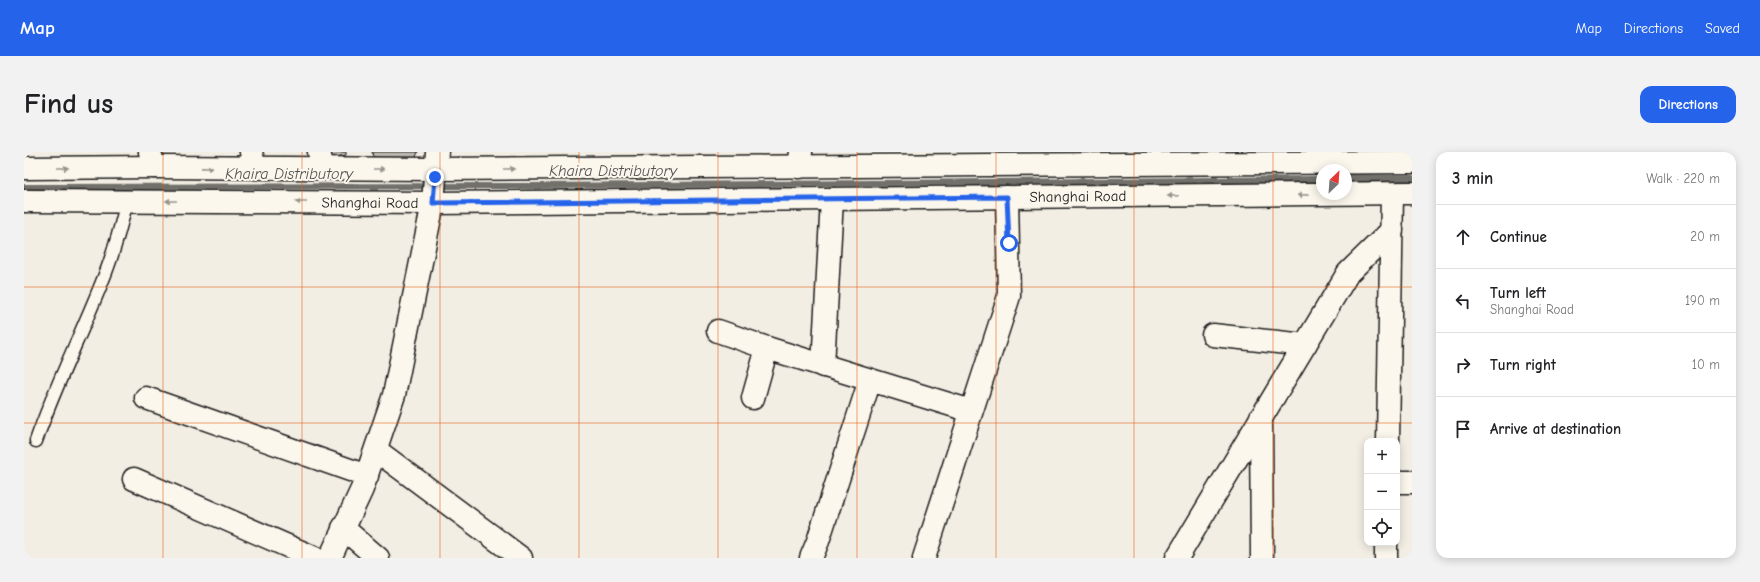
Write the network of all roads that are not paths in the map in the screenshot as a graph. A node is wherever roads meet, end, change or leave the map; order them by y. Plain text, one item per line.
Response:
1 (1326, 157) edge
2 (800, 159) edge
3 (914, 159) edge
4 (152, 160) edge
5 (253, 160) edge
6 (321, 160) edge
7 (1412, 162) edge
8 (24, 168) edge
9 (435, 179) edge
10 (1402, 194) edge
11 (1007, 197) junction
12 (832, 199) junction
13 (24, 201) edge
14 (127, 201) junction
15 (1392, 230) junction
16 (718, 331) dead end
17 (1213, 335) dead end
18 (1305, 345) junction
19 (767, 348) junction
20 (823, 366) junction
21 (870, 380) junction
22 (146, 398) dead end
23 (753, 398) dead end
24 (971, 411) junction
25 (1261, 417) junction
26 (1388, 438) edge
27 (36, 441) dead end
28 (376, 450) junction
29 (367, 476) junction
30 (134, 479) dead end
31 (1400, 482) edge
32 (1412, 482) edge
33 (343, 528) junction
34 (1386, 546) edge
35 (315, 558) edge
36 (330, 558) edge
37 (378, 558) edge
38 (521, 558) edge
39 (810, 558) edge
40 (924, 558) edge
41 (1176, 558) edge
42 (1262, 558) edge
43 (1386, 558) edge

1 - 3 street, Shanghai Road
1 - 7 street, Shanghai Road
2 - 3 street, Shanghai Road
9 -> 2 street, Shanghai Road
4 -> 5 street, Shanghai Road
8 -> 4 street, Shanghai Road
5 - 6 street, Shanghai Road
6 -> 9 street, Shanghai Road
9 - 12 street, Shanghai Road
9 -> 14 street, Shanghai Road
9 - 28 street
10 -> 11 street, Shanghai Road
10 - 15 street
11 - 12 street, Shanghai Road
11 - 24 street
12 - 20 street
13 - 14 street, Shanghai Road
14 - 27 lane
15 - 18 street
15 - 26 street
16 - 19 street
17 - 18 street
18 - 25 street
19 - 20 street
19 - 23 street
20 - 21 street
21 - 24 street
21 - 39 street
22 - 29 street
24 - 40 street
25 - 41 street
25 - 42 street
28 - 29 street
28 - 38 street
29 - 33 street
30 - 35 street
31 - 32 street
33 - 36 street
33 - 37 street
34 - 43 street

